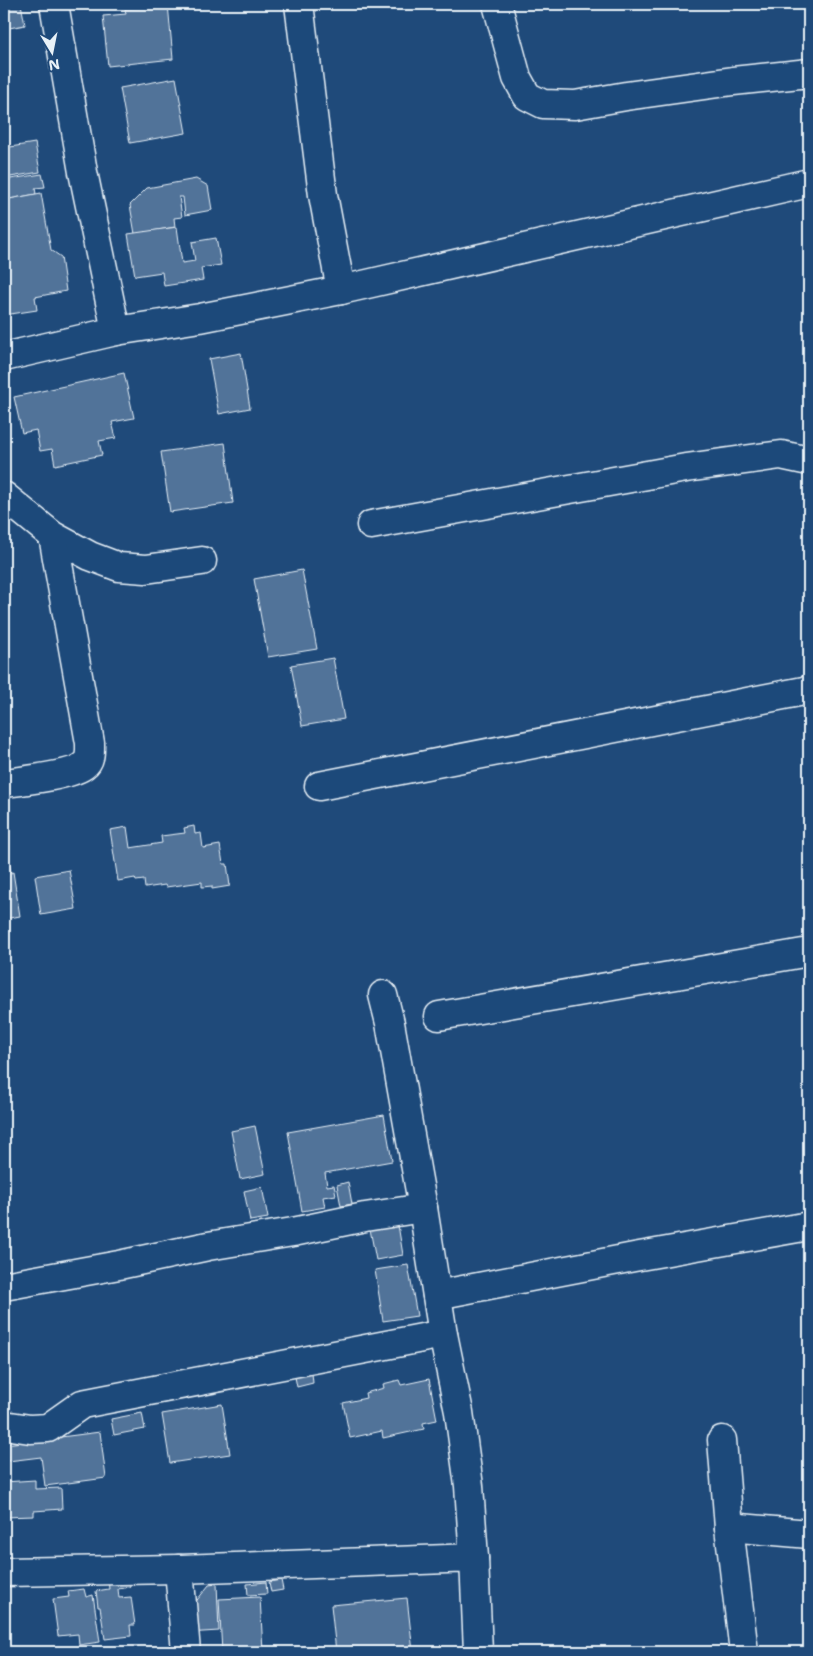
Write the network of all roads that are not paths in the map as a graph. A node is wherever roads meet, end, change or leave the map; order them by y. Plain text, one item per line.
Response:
1 (54, 4) edge
2 (299, 4) edge
3 (497, 4) edge
4 (809, 73) edge
5 (809, 183) edge
6 (341, 290) junction
7 (116, 331) junction
8 (4, 357) edge
9 (809, 461) edge
10 (4, 496) edge
11 (371, 525) dead end
12 (53, 536) junction
13 (202, 562) dead end
14 (809, 690) edge
15 (4, 784) edge
16 (319, 786) dead end
17 (809, 952) edge
18 (383, 995) dead end
19 (439, 1016) dead end
20 (423, 1208) junction
21 (809, 1226) edge
22 (4, 1286) edge
23 (437, 1295) junction
24 (443, 1334) junction
25 (4, 1425) edge
26 (722, 1440) dead end
27 (730, 1527) junction
28 (809, 1534) edge
29 (474, 1558) junction
30 (179, 1569) junction
31 (4, 1572) edge
32 (186, 1652) edge
33 (478, 1652) edge
34 (744, 1652) edge

1 - 7 street
2 - 6 street
3 - 4 street
5 - 6 street
6 - 7 street
7 - 8 street
9 - 11 street
10 - 12 street
12 - 13 street
12 - 15 street
14 - 16 street
17 - 19 street
18 - 20 street
20 - 22 street
20 - 23 street
21 - 23 street
23 - 24 street
24 - 25 street
24 - 29 street
26 - 27 street
27 - 28 street
27 - 34 street
29 - 30 street
29 - 33 street
30 - 31 street
30 - 32 street

